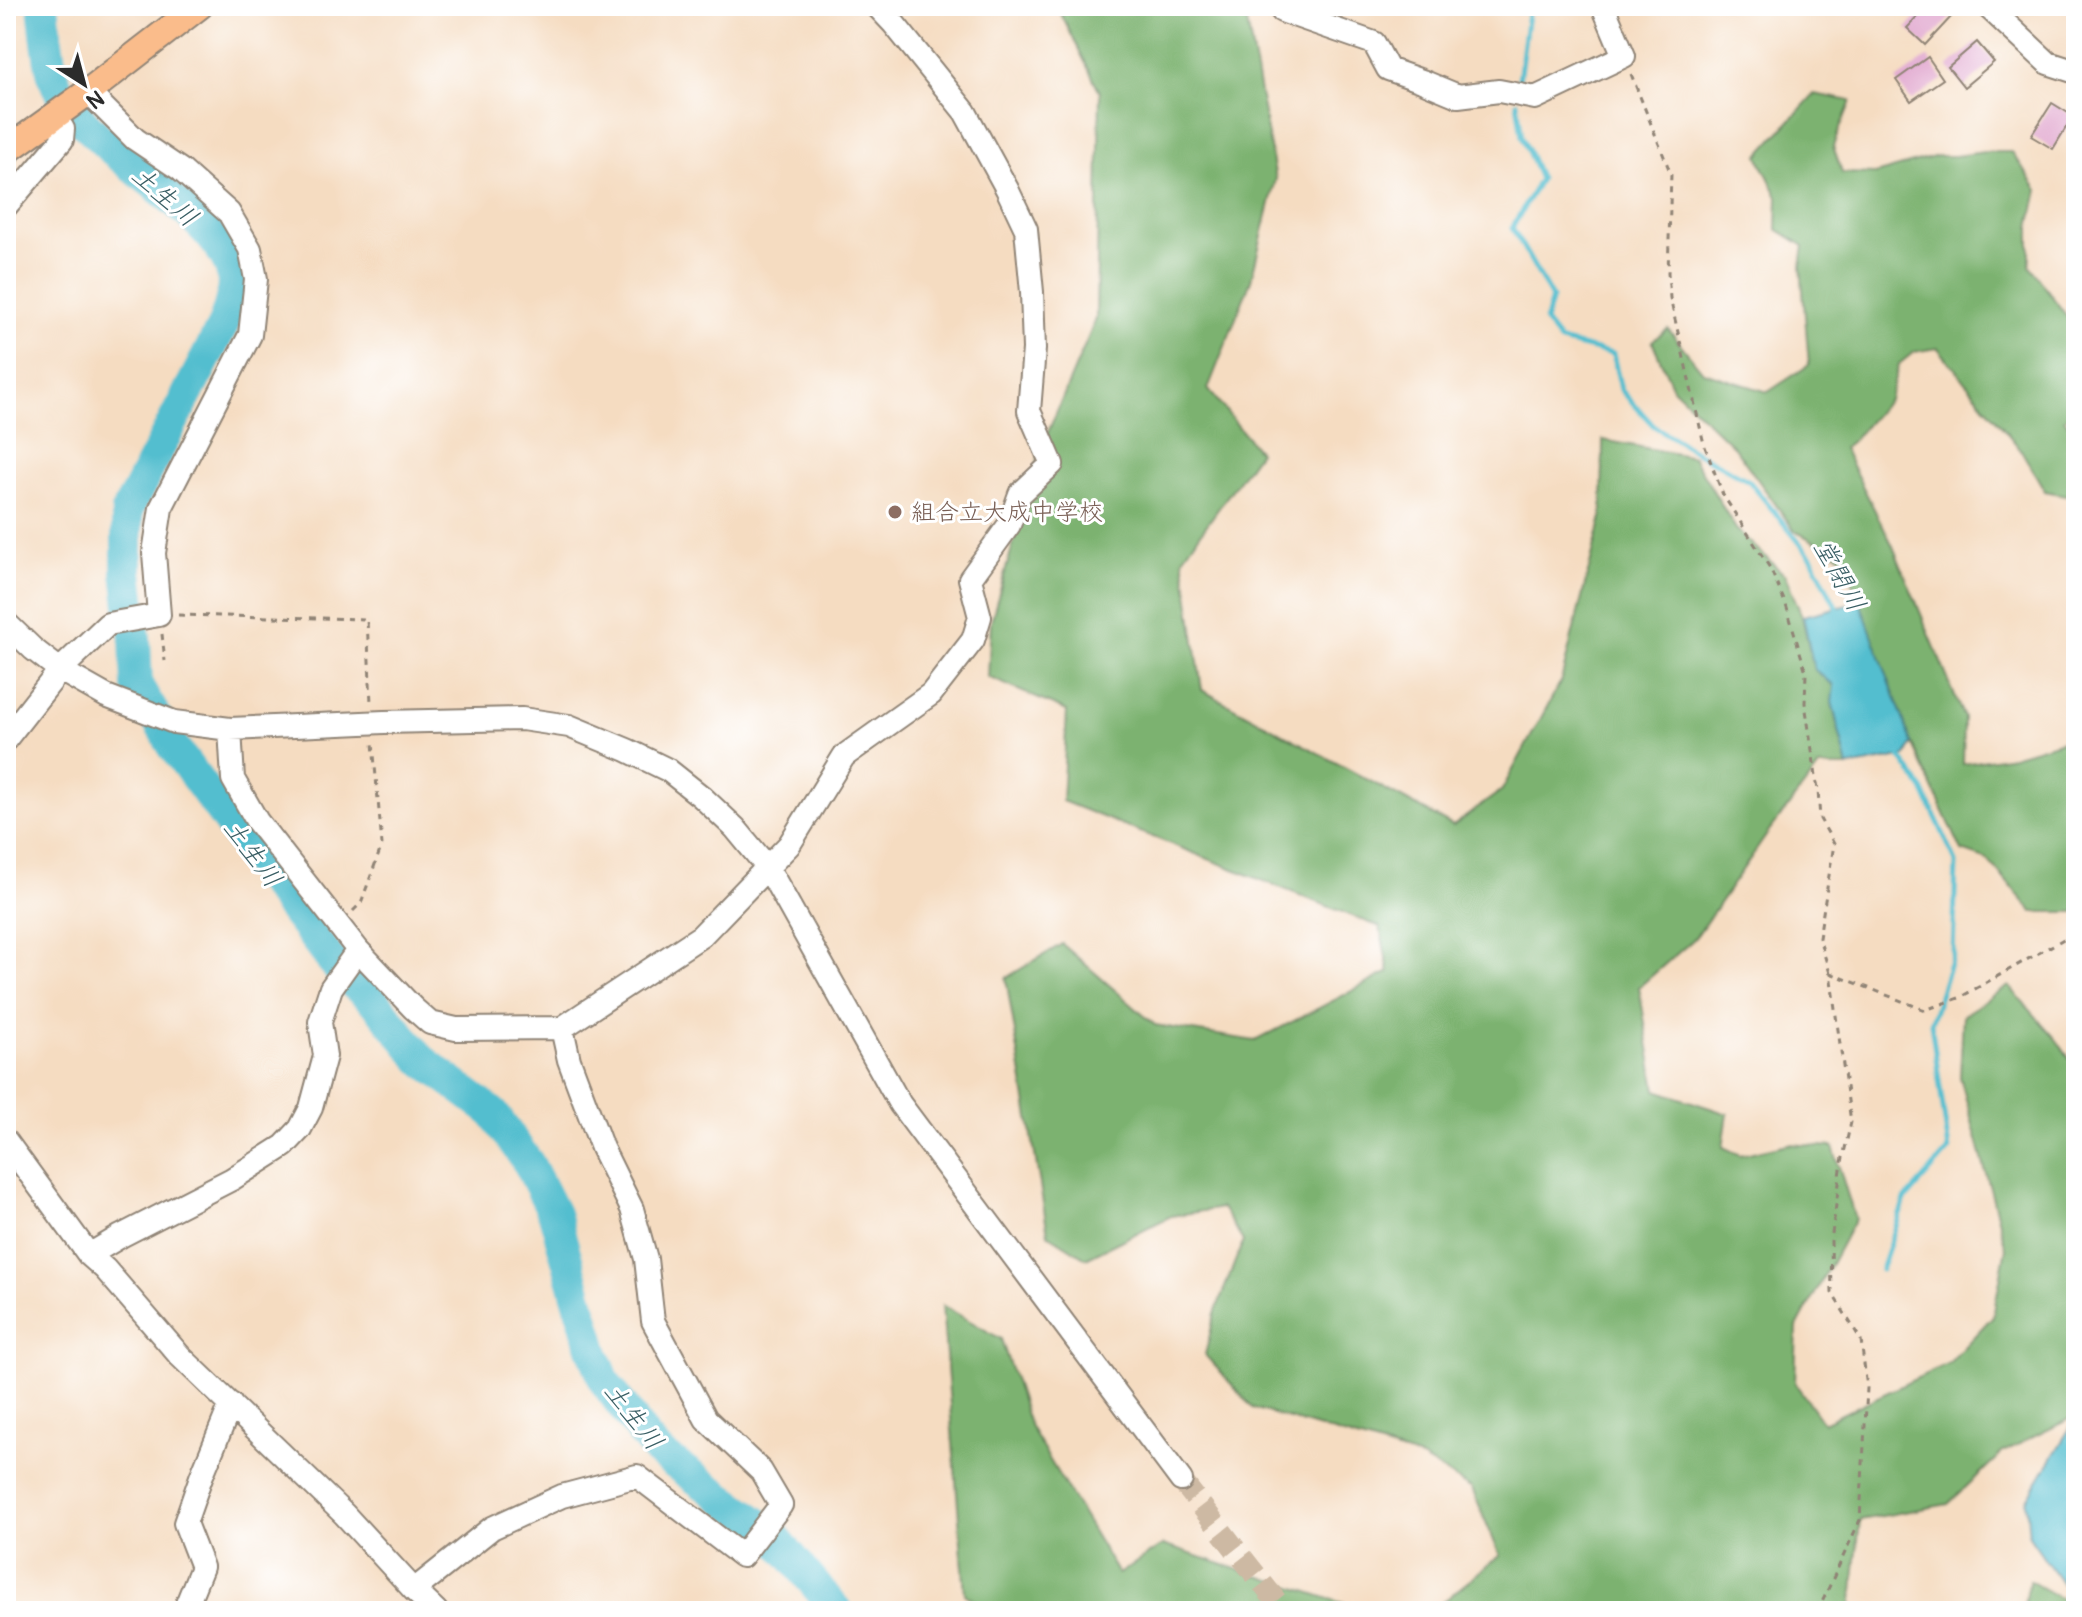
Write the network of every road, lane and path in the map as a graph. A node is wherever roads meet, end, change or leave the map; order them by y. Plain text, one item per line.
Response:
1 (199, 6) edge
2 (877, 6) edge
3 (1279, 6) edge
4 (1603, 6) edge
5 (1987, 6) edge
6 (1624, 56) junction
7 (2076, 72) edge
8 (88, 92) junction
9 (54, 116) junction
10 (6, 151) edge
11 (6, 206) edge
12 (159, 615) junction
13 (6, 623) edge
14 (165, 661) dead end
15 (60, 670) junction
16 (230, 729) junction
17 (6, 739) edge
18 (768, 868) junction
19 (2076, 932) edge
20 (358, 950) junction
21 (1830, 973) junction
22 (562, 1028) junction
23 (6, 1141) edge
24 (89, 1255) junction
25 (231, 1404) junction
26 (1181, 1480) tunnel mouth
27 (414, 1590) junction
28 (188, 1611) edge
29 (436, 1611) edge
30 (1818, 1611) edge

1 - 8 main road
2 - 18 street
3 - 6 street
4 - 6 street
5 - 7 street
6 - 21 path
8 - 9 main road
8 - 12 street
9 - 10 main road
9 - 11 street
12 - 14 path
12 - 15 street
13 - 15 street
15 - 16 street
15 - 17 street
16 - 18 street
16 - 20 street
18 - 22 street
18 - 26 street
19 - 21 path
20 - 22 street
20 - 24 street
21 - 30 path
22 - 27 street
23 - 24 street
24 - 25 street
25 - 27 street
25 - 28 street
27 - 29 street

